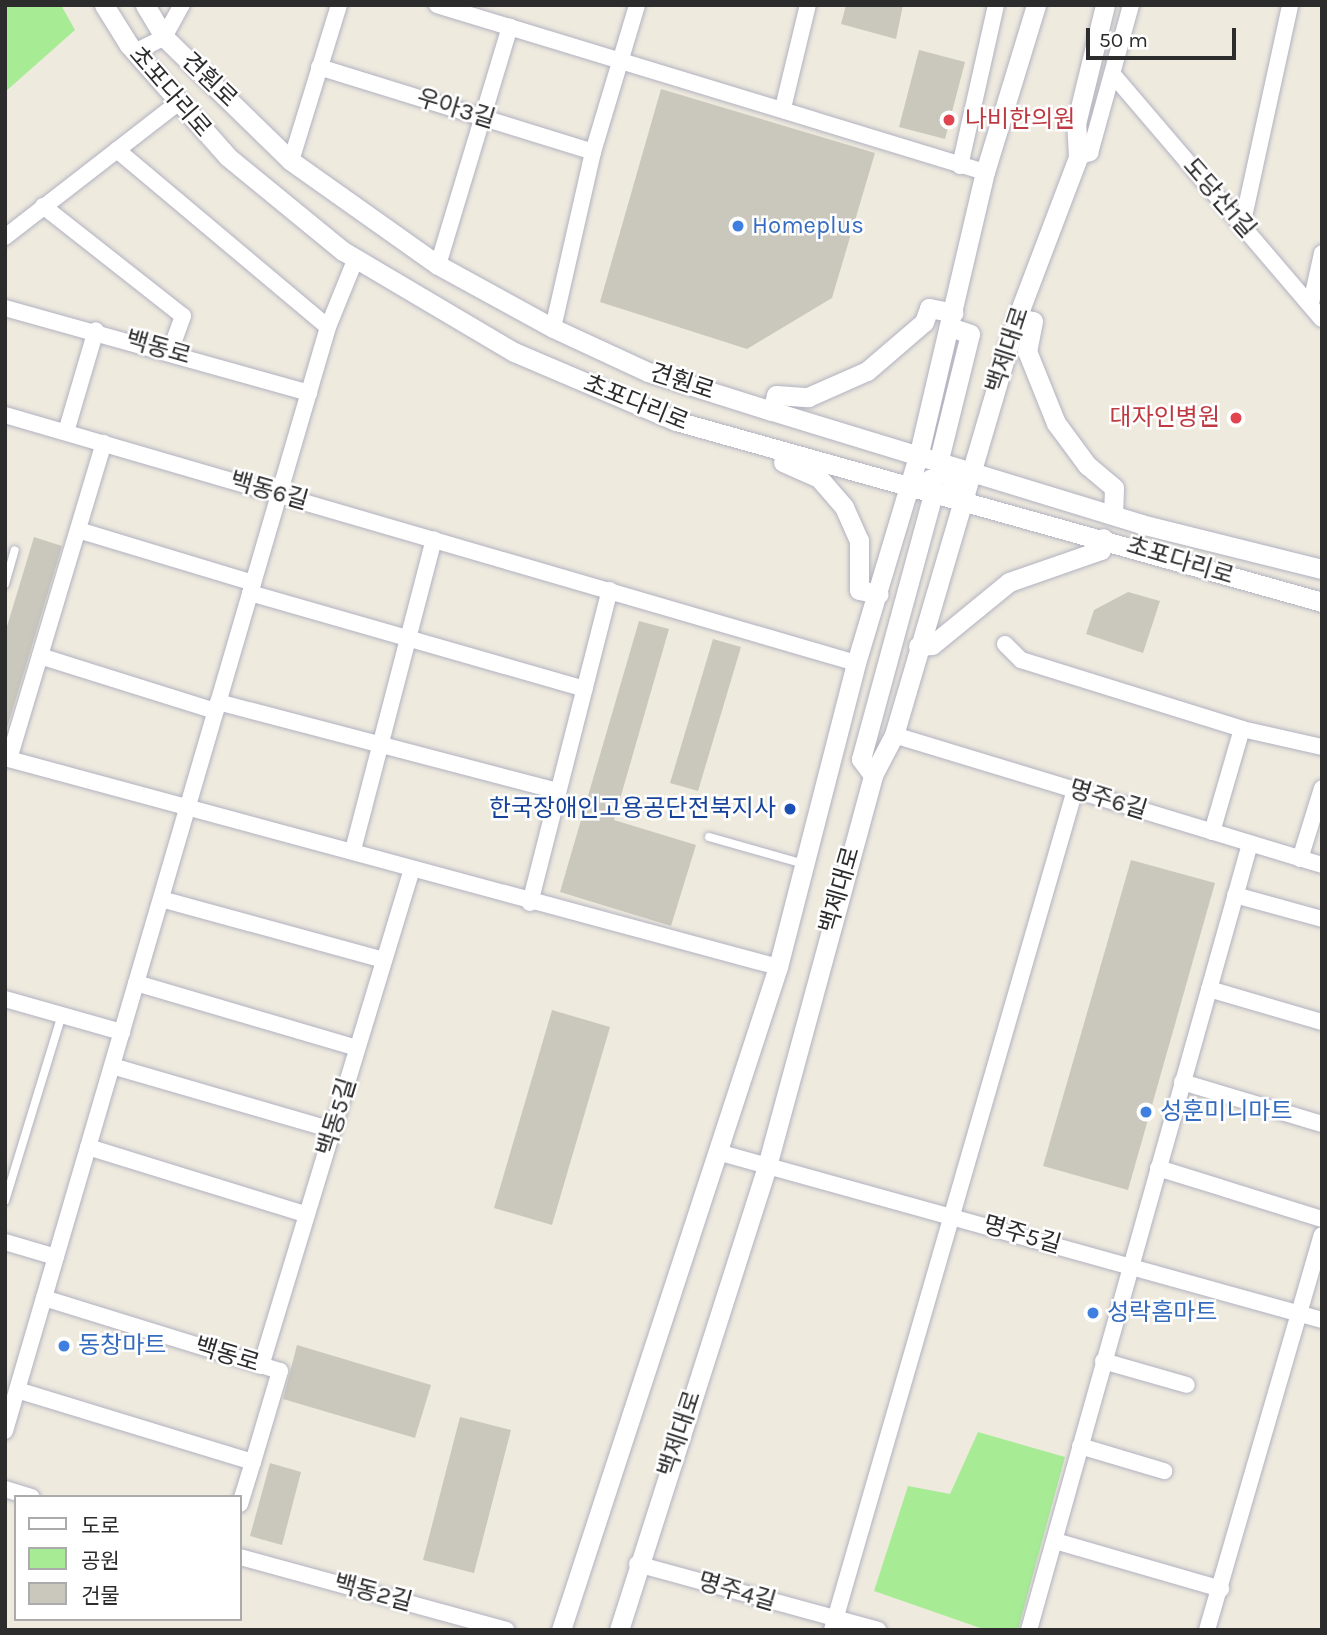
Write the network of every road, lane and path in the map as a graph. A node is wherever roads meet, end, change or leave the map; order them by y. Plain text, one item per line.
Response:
1 (104, 5) edge
2 (145, 5) edge
3 (182, 5) edge
4 (339, 5) edge
5 (437, 5) edge
6 (499, 5) edge
7 (636, 5) edge
8 (808, 5) edge
9 (996, 5) edge
10 (1036, 5) edge
11 (1105, 5) edge
12 (1131, 5) edge
13 (1290, 5) edge
14 (494, 22) junction
15 (510, 27) junction
16 (164, 37) junction
17 (135, 52) junction
18 (623, 60) junction
19 (318, 67) junction
20 (1115, 77) junction
21 (179, 102) junction
22 (783, 108) junction
23 (481, 117) junction
24 (117, 149) junction
25 (593, 152) junction
26 (1078, 157) junction
27 (291, 161) junction
28 (960, 166) junction
29 (985, 172) junction
30 (43, 206) junction
31 (1242, 226) junction
32 (5, 237) edge
33 (1322, 253) edge
34 (356, 258) junction
35 (438, 265) junction
36 (1311, 303) junction
37 (5, 308) edge
38 (1017, 318) junction
39 (1322, 319) edge
40 (952, 320) junction
41 (328, 327) junction
42 (553, 328) junction
43 (96, 330) junction
44 (170, 352) junction
45 (309, 393) junction
46 (772, 411) junction
47 (5, 415) edge
48 (66, 432) junction
49 (104, 443) junction
50 (919, 453) junction
51 (784, 454) junction
52 (939, 459) junction
53 (970, 470) junction
54 (911, 483) junction
55 (934, 490) junction
56 (279, 494) junction
57 (960, 497) junction
58 (1113, 514) junction
59 (78, 530) junction
60 (1103, 538) junction
61 (434, 539) junction
62 (15, 550) dead end
63 (1322, 569) edge
64 (5, 584) edge
65 (251, 588) junction
66 (610, 590) junction
67 (878, 594) junction
68 (1322, 602) edge
69 (409, 639) junction
70 (1005, 644) dead end
71 (918, 646) junction
72 (40, 656) junction
73 (856, 663) junction
74 (584, 689) junction
75 (217, 706) junction
76 (12, 727) edge
77 (1242, 729) junction
78 (894, 735) junction
79 (381, 744) junction
80 (1322, 747) edge
81 (7, 758) edge
82 (873, 775) junction
83 (1322, 788) edge
84 (1075, 790) junction
85 (558, 791) junction
86 (187, 808) junction
87 (1212, 832) junction
88 (709, 837) dead end
89 (1250, 844) junction
90 (353, 850) junction
91 (1300, 859) junction
92 (804, 864) junction
93 (1322, 865) edge
94 (412, 869) junction
95 (1236, 895) junction
96 (161, 899) junction
97 (530, 902) junction
98 (1322, 919) edge
99 (384, 960) junction
100 (778, 967) junction
101 (136, 983) junction
102 (1209, 989) junction
103 (5, 999) edge
104 (62, 1015) junction
105 (1322, 1022) edge
106 (122, 1031) junction
107 (358, 1048) junction
108 (112, 1066) junction
109 (1182, 1082) junction
110 (1322, 1124) edge
111 (333, 1130) junction
112 (88, 1147) junction
113 (721, 1153) junction
114 (767, 1166) junction
115 (1158, 1168) junction
116 (5, 1201) edge
117 (307, 1215) junction
118 (954, 1216) junction
119 (1322, 1219) edge
120 (1322, 1235) edge
121 (5, 1242) edge
122 (56, 1257) junction
123 (1130, 1265) junction
124 (44, 1298) junction
125 (1299, 1313) junction
126 (1322, 1320) edge
127 (1103, 1361) junction
128 (261, 1366) junction
129 (5, 1371) edge
130 (19, 1382) junction
131 (1187, 1385) dead end
132 (5, 1431) edge
133 (1080, 1446) junction
134 (253, 1462) junction
135 (1164, 1471) dead end
136 (5, 1489) edge
137 (25, 1495) edge
138 (242, 1498) edge
139 (1055, 1541) junction
140 (242, 1558) edge
141 (637, 1564) junction
142 (1221, 1589) junction
143 (834, 1625) edge
144 (506, 1630) edge
145 (561, 1630) edge
146 (619, 1630) edge
147 (878, 1630) edge
148 (1029, 1630) edge
149 (1208, 1630) edge

1 - 17 street, 초포다리로
2 - 16 street, 견훤로
3 - 16 street
4 - 19 street
5 - 14 street
6 - 14 street
7 - 18 street
8 - 22 street
9 - 28 street
10 - 29 street, 백제대로
11 - 26 street, 백제대로
12 - 20 street, 백제대로
13 - 31 street
14 - 15 street
15 - 18 street
15 - 23 street
16 - 17 street
16 - 27 street, 견훤로
17 - 21 street, 초포다리로
18 - 22 street
18 - 25 street
19 - 23 street, 우아3길
19 - 27 street
20 - 26 street, 백제대로
20 - 31 street, 도당산1길
21 - 24 street
21 - 34 street, 초포다리로
22 - 28 street
23 - 25 street, 우아3길
23 - 35 street
24 - 30 street
24 - 41 street
25 - 42 street
26 - 38 street, 백제대로
27 - 35 street, 견훤로
28 - 29 street
29 - 40 street, 백제대로
30 - 32 street
30 - 44 street
31 - 36 street, 도당산1길
33 - 36 street
34 - 41 street
34 - 51 street, 초포다리로
35 - 42 street, 견훤로
36 - 39 street, 도당산1길
37 - 43 street, 백동로
38 - 53 street, 백제대로
38 - 58 street
40 - 46 street
40 - 50 street, 백제대로
40 - 52 street
41 - 45 street
42 - 46 street, 견훤로
43 - 44 street, 백동로
43 - 48 street
44 - 45 street, 백동로
45 - 56 street
46 - 50 street, 견훤로
47 - 48 street, 백동6길
48 - 49 street, 백동6길
49 - 56 street, 백동6길
49 - 59 street
50 - 52 street, 견훤로
50 - 54 street, 백제대로
50 - 55 street
51 - 54 street, 초포다리로
51 - 67 street
52 - 53 street, 견훤로
52 - 57 street
53 - 57 street, 백제대로
53 - 58 street, 견훤로
54 - 55 street, 초포다리로
54 - 67 street, 백제대로
55 - 57 street, 초포다리로
55 - 82 street
56 - 61 street, 백동6길
56 - 65 street
57 - 60 street, 초포다리로
57 - 71 street, 백제대로
58 - 63 street, 견훤로
59 - 65 street
59 - 72 street
60 - 68 street, 초포다리로
60 - 71 street
61 - 66 street, 백동6길
61 - 69 street
62 - 64 lane
65 - 69 street
65 - 75 street
66 - 73 street, 백동6길
66 - 74 street
67 - 73 street, 백제대로
69 - 74 street
69 - 79 street
70 - 77 street
71 - 78 street, 백제대로
72 - 75 street
72 - 76 street
73 - 92 street, 백제대로
74 - 85 street
75 - 79 street
75 - 86 street
76 - 81 street
77 - 80 street
77 - 87 street
78 - 82 street, 백제대로
78 - 84 street, 명주6길
79 - 85 street
79 - 90 street
81 - 86 street
82 - 114 street, 백제대로
83 - 91 street
84 - 87 street, 명주6길
84 - 118 street
85 - 97 street
86 - 90 street
86 - 96 street
87 - 89 street, 명주6길
88 - 92 lane
89 - 91 street, 명주6길
89 - 95 street
90 - 94 street
91 - 93 street, 명주6길
92 - 100 street, 백제대로
94 - 97 street
94 - 99 street, 백동5길
95 - 98 street
95 - 102 street
96 - 99 street
96 - 101 street
97 - 100 street
99 - 107 street, 백동5길
100 - 113 street, 백제대로
101 - 106 street
101 - 107 street
102 - 105 street
102 - 109 street
103 - 104 street
104 - 106 street
104 - 116 lane
106 - 108 street
107 - 111 street, 백동5길
108 - 111 street
108 - 112 street
109 - 110 street
109 - 115 street
111 - 117 street, 백동5길
112 - 117 street
112 - 122 street
113 - 114 street, 명주5길
113 - 145 street, 백제대로
114 - 118 street, 명주5길
114 - 141 street, 백제대로
115 - 119 street
115 - 123 street
117 - 128 street, 백동5길
118 - 123 street, 명주5길
118 - 143 street
120 - 125 street
121 - 122 street
122 - 124 street
123 - 125 street, 명주5길
123 - 127 street
124 - 128 street, 백동로
124 - 130 street
125 - 126 street, 명주5길
125 - 142 street
127 - 131 street
127 - 133 street
128 - 134 street, 백동로
129 - 130 street
130 - 132 street
130 - 134 street
133 - 135 street
133 - 139 street
134 - 138 street, 백동로
136 - 137 street
139 - 142 street
139 - 148 street
140 - 144 street, 백동2길
141 - 143 street, 명주4길
141 - 146 street, 백제대로
142 - 149 street
143 - 147 street, 명주4길

